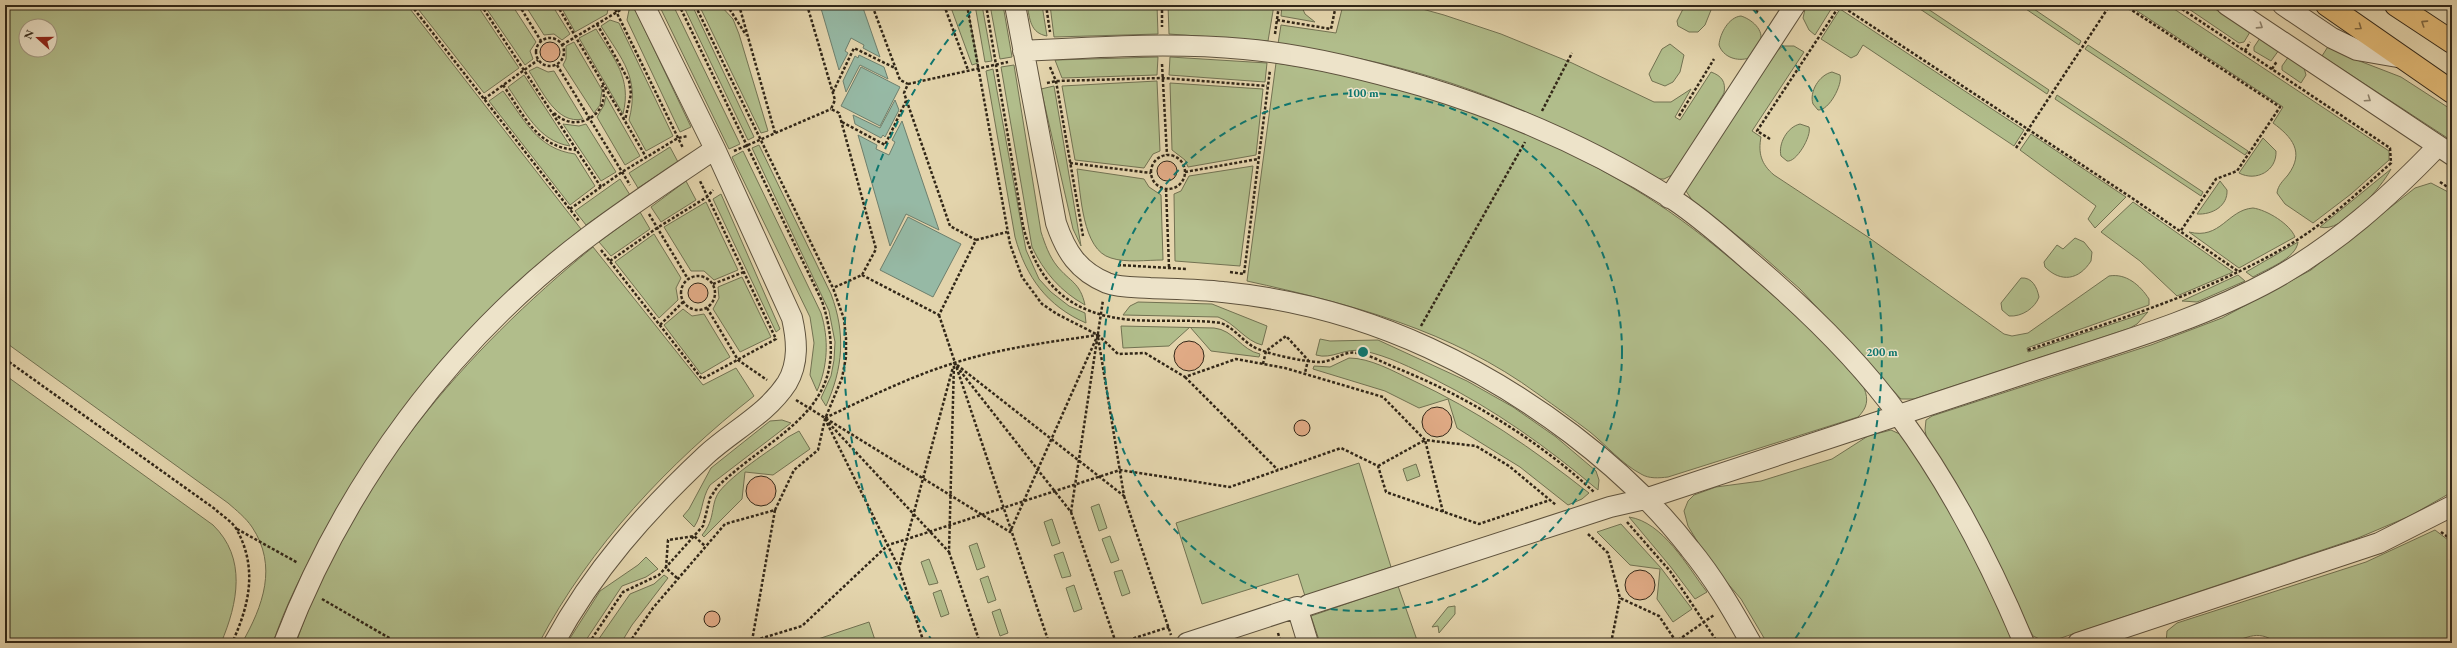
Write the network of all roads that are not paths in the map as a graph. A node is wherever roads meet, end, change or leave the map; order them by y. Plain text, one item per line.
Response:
1 (644, 5) edge
2 (1015, 5) edge
3 (1795, 5) edge
4 (2227, 5) edge
5 (2283, 5) edge
6 (2327, 5) edge
7 (2396, 5) edge
8 (2452, 42) edge
9 (1018, 56) junction
10 (2403, 58) junction
11 (2452, 92) edge
12 (722, 151) junction
13 (2445, 151) edge
14 (1669, 198) junction
15 (1899, 415) junction
16 (1645, 499) junction
17 (2452, 506) edge
18 (1308, 605) dead end
19 (1180, 641) edge
20 (284, 643) edge
21 (554, 643) edge
22 (1308, 643) edge
23 (1751, 643) edge
24 (2024, 643) edge
25 (2078, 643) edge

1 - 12 lane
2 - 9 lane
3 - 14 lane
4 -> 13 lane
5 - 10 lane
6 -> 10 main road
8 -> 7 main road
9 - 14 lane
9 - 16 lane
10 - 11 main road
12 - 20 lane
12 - 21 lane
13 - 15 lane
14 - 15 lane
15 - 16 lane
15 - 24 lane
16 - 18 lane
16 - 23 lane
17 - 25 lane
19 - 22 lane

